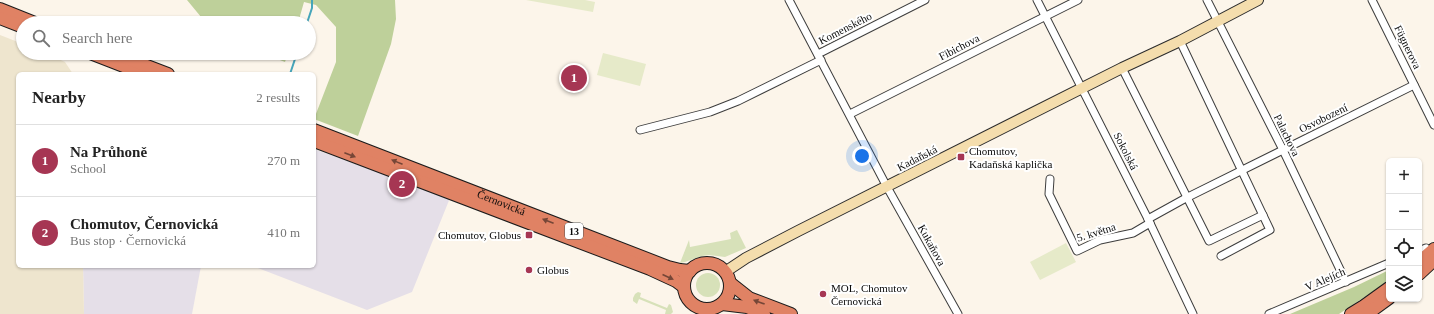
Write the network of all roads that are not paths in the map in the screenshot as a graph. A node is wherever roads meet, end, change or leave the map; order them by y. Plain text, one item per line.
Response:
1 (789, 0) edge
2 (925, 0) edge
3 (1037, 0) edge
4 (1078, 0) edge
5 (1207, 0) edge
6 (1258, 0) edge
7 (1372, 0) edge
8 (0, 9) edge
9 (18, 16) edge
10 (1045, 16) junction
11 (0, 18) edge
12 (1217, 21) junction
13 (16, 24) edge
14 (1180, 41) junction
15 (820, 57) junction
16 (108, 60) edge
17 (131, 60) edge
18 (1122, 68) junction
19 (139, 72) edge
20 (163, 72) edge
21 (1414, 85) junction
22 (1082, 89) junction
23 (850, 114) junction
24 (1434, 125) edge
25 (640, 130) dead end
26 (316, 131) edge
27 (316, 142) edge
28 (1283, 150) junction
29 (1242, 171) junction
30 (1050, 179) dead end
31 (887, 187) junction
32 (1186, 198) junction
33 (1263, 215) junction
34 (1149, 221) junction
35 (1430, 248) edge
36 (1221, 256) dead end
37 (1422, 258) edge
38 (1434, 260) edge
39 (1386, 264) edge
40 (690, 271) junction
41 (1422, 271) edge
42 (728, 277) junction
43 (1346, 282) junction
44 (684, 287) junction
45 (1386, 290) edge
46 (1386, 300) edge
47 (722, 304) junction
48 (764, 314) edge
49 (791, 314) edge
50 (958, 314) edge
51 (1193, 314) edge
52 (1269, 314) edge
53 (1350, 314) edge
54 (1367, 314) edge

1 - 15 street, Kukaňova
2 - 15 street, Komenského
3 - 10 street, Sokolská
4 - 10 street, Fibichova
5 - 12 street, Palachova
6 - 12 street, Kadaňská
7 - 21 street, Fügnerova
8 - 9 highway
10 - 22 street, Sokolská
10 - 23 street, Fibichova
11 - 13 highway
12 - 14 street, Kadaňská
12 - 28 street, Palachova
14 - 18 street, Kadaňská
14 - 29 street
15 - 23 street, Kukaňova
15 - 25 street, Komenského
16 - 19 highway
17 - 20 highway
18 - 22 street, Kadaňská
18 - 32 street
21 - 24 street, Fügnerova
21 - 28 street, Osvobození
22 - 31 street, Kadaňská
22 - 34 street, Sokolská
23 - 31 street, Kukaňova
40 -> 26 highway, Černovická / 13
27 -> 44 highway, Černovická / 13
28 - 29 street, Osvobození
28 - 43 street, Palachova
29 - 32 street, Osvobození
29 - 33 street
30 - 34 street, 5. května
31 - 42 street, Kadaňská
31 - 50 street, Kukaňova
32 - 33 street
32 - 34 street, Osvobození
33 - 36 street
34 - 51 street, Sokolská
35 - 37 highway
38 - 41 highway
39 - 43 street, V Alejích
40 - 42 highway
40 - 44 highway
42 - 47 highway
49 -> 42 highway
43 - 52 street, V Alejích
44 - 47 highway, Černovická / 13
45 - 53 highway
46 - 54 highway
47 - 48 highway, Černovická / 13

